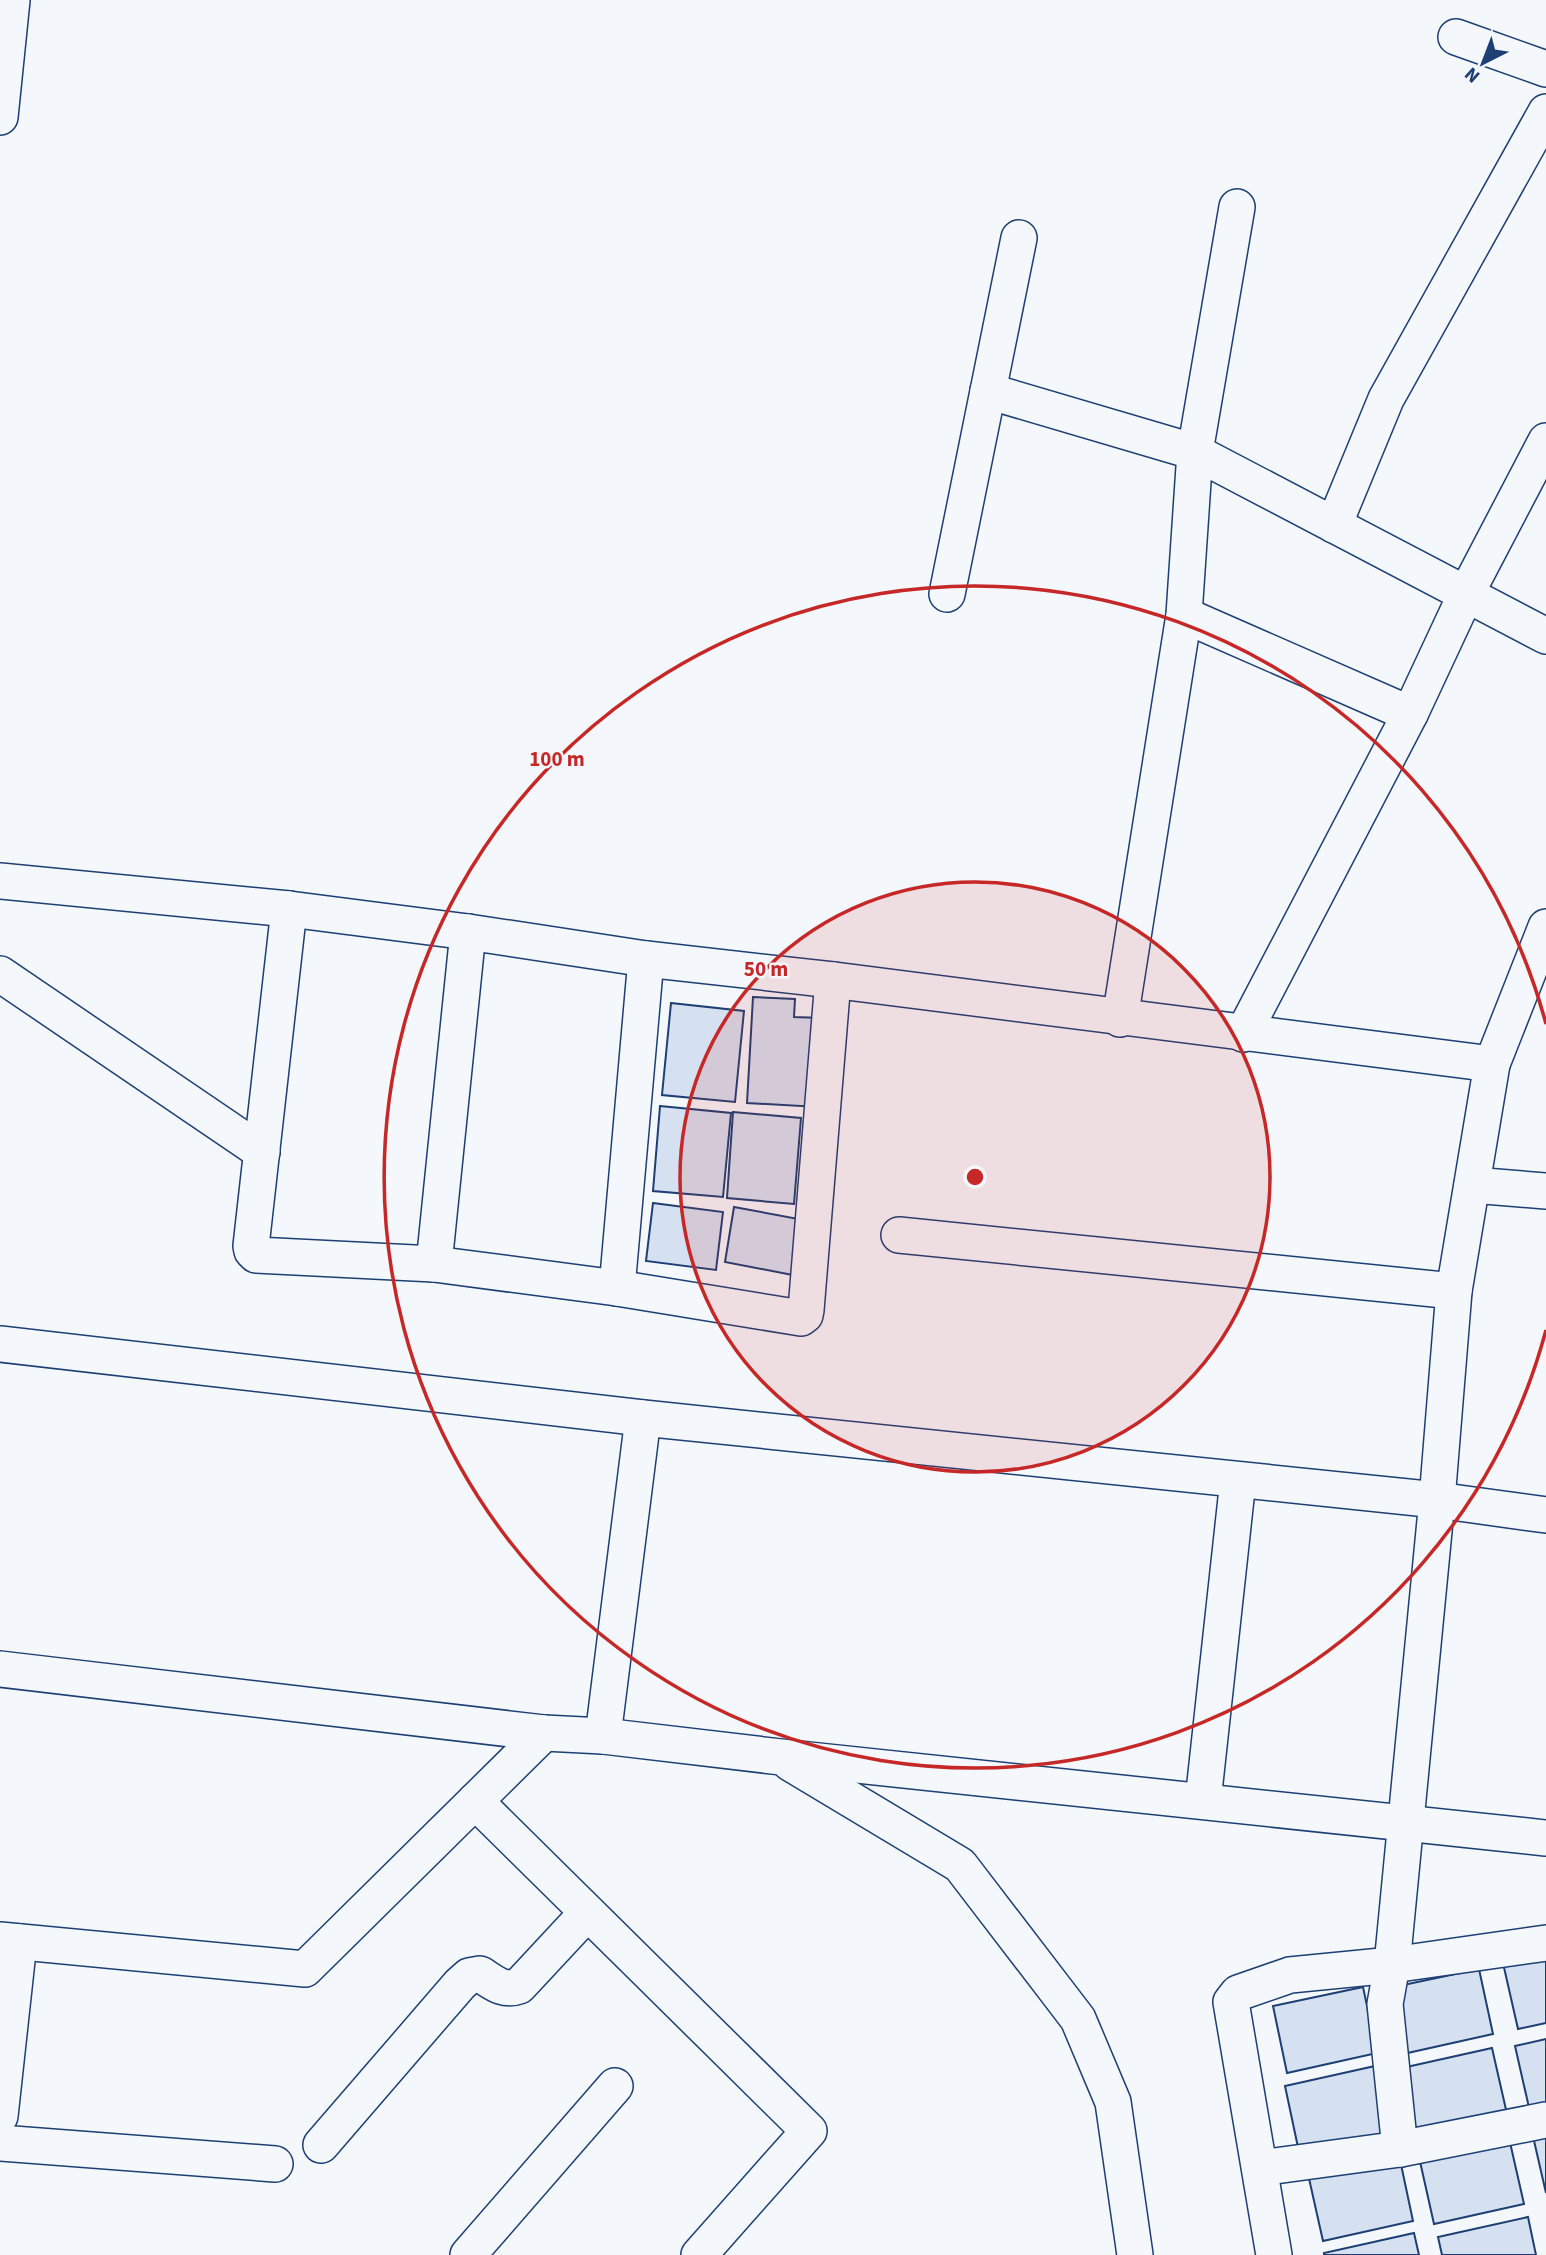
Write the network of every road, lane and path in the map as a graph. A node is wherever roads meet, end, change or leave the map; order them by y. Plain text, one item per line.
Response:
1 (12, 0) edge
2 (1456, 37) dead end
3 (1546, 69) edge
4 (1, 102) edge
5 (1546, 112) edge
6 (1237, 207) dead end
7 (1019, 238) dead end
8 (988, 391) junction
9 (1546, 441) edge
10 (1195, 452) junction
11 (1334, 525) junction
12 (947, 594) dead end
13 (1466, 594) junction
14 (1184, 615) junction
15 (1546, 636) edge
16 (1410, 714) junction
17 (0, 881) edge
18 (289, 909) junction
19 (1546, 927) edge
20 (468, 932) junction
21 (646, 959) junction
22 (0, 974) edge
23 (833, 980) junction
24 (1120, 1018) junction
25 (1243, 1034) junction
26 (1492, 1064) junction
27 (262, 1152) junction
28 (1472, 1185) junction
29 (1546, 1191) edge
30 (899, 1235) dead end
31 (434, 1264) junction
32 (617, 1288) junction
33 (1454, 1291) junction
34 (0, 1344) edge
35 (643, 1418) junction
36 (1238, 1480) junction
37 (1437, 1500) junction
38 (1546, 1515) edge
39 (0, 1670) edge
40 (544, 1733) junction
41 (603, 1735) junction
42 (781, 1757) junction
43 (475, 1801) junction
44 (1203, 1801) junction
45 (1405, 1822) junction
46 (1546, 1838) edge
47 (587, 1913) junction
48 (9, 1941) edge
49 (1546, 1943) edge
50 (1392, 1965) junction
51 (615, 2086) dead end
52 (0, 2116) edge
53 (1546, 2120) edge
54 (0, 2143) edge
55 (321, 2145) dead end
56 (1400, 2149) junction
57 (275, 2164) dead end
58 (1260, 2168) junction
59 (468, 2255) edge
60 (699, 2255) edge
61 (1135, 2255) edge
62 (1275, 2255) edge

1 - 4 street
2 - 3 street
5 - 11 street
6 - 10 street
7 - 8 street
8 - 10 street
8 - 12 street
9 - 13 street
10 - 11 street
10 - 14 street
11 - 13 street
13 - 15 street
13 - 16 street
14 - 16 street
14 - 24 street
16 - 25 street
17 - 18 street
18 - 20 street
18 - 27 street
19 - 26 street
20 - 21 street
20 - 31 street
21 - 23 street
21 - 32 street
22 - 27 street
23 - 24 street
23 - 32 street
24 - 25 street
25 - 26 street
26 - 28 street
27 - 31 street
28 - 29 street
28 - 33 street
30 - 33 street
31 - 32 street
33 - 37 street
34 - 35 street
35 - 36 street
35 - 41 street
36 - 37 street
36 - 44 street
37 - 38 street
37 - 45 street
39 - 40 street
40 - 41 street
40 - 43 street
41 - 42 street
42 - 44 street
42 - 61 street
43 - 47 street
43 - 48 street
44 - 45 street
45 - 46 street
45 - 50 street
47 - 55 street
47 - 60 street
48 - 52 street
49 - 50 street
50 - 56 street
50 - 58 street
51 - 59 street
53 - 56 street
54 - 57 street
56 - 58 street
58 - 62 street

